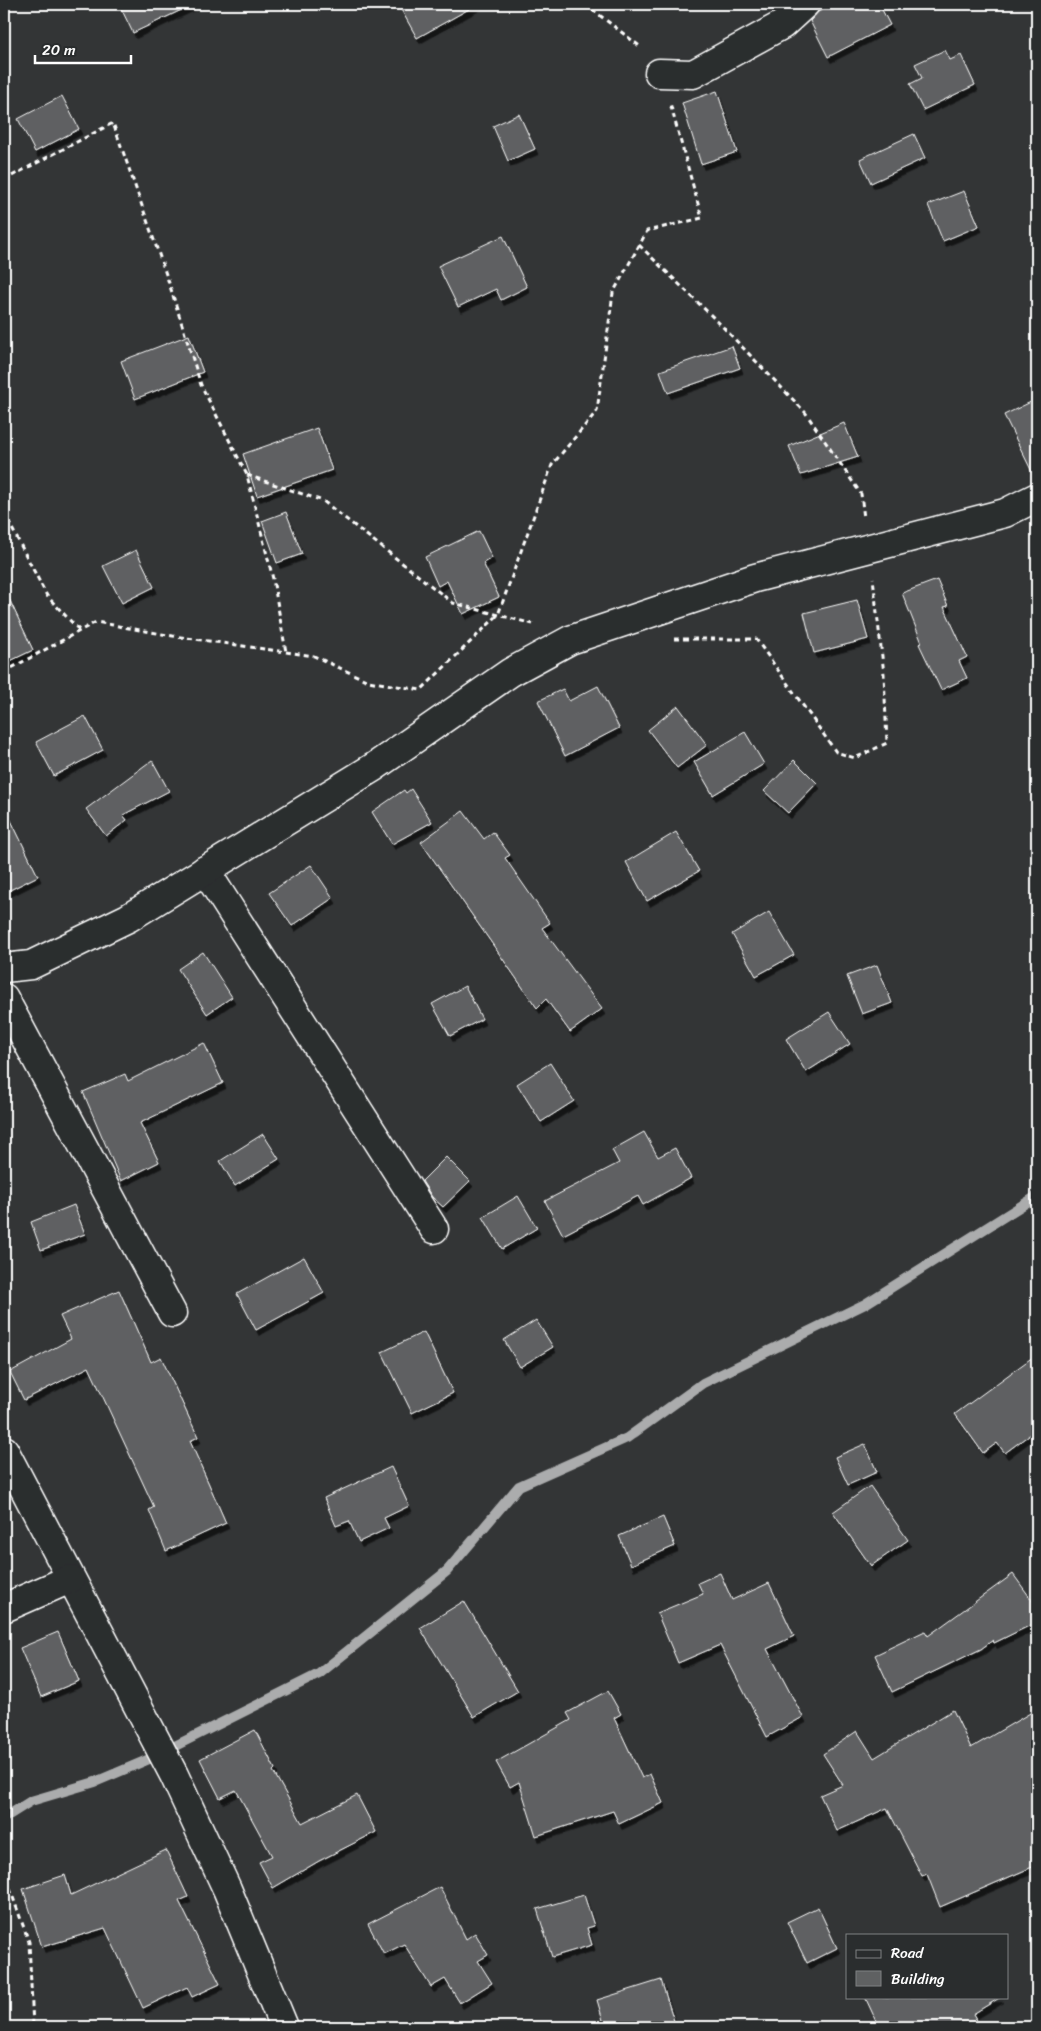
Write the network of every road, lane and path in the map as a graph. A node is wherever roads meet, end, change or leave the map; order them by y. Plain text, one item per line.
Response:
1 (585, 4) edge
2 (805, 4) edge
3 (660, 74) junction
4 (4, 180) edge
5 (639, 245) junction
6 (247, 475) junction
7 (1037, 497) edge
8 (4, 513) edge
9 (868, 548) junction
10 (498, 615) junction
11 (80, 630) junction
12 (668, 639) dead end
13 (570, 640) junction
14 (286, 652) junction
15 (4, 672) edge
16 (205, 870) junction
17 (4, 968) edge
18 (4, 998) edge
19 (434, 1229) dead end
20 (172, 1313) dead end
21 (4, 1450) edge
22 (70, 1579) junction
23 (4, 1608) edge
24 (4, 1852) edge
25 (32, 2027) edge
26 (284, 2027) edge

1 - 3 path
2 - 3 street
3 - 5 path
4 - 6 path
5 - 9 path
5 - 10 path
6 - 10 path
6 - 14 path
7 - 9 street
8 - 11 path
9 - 12 path
9 - 13 street
10 - 13 path
10 - 14 path
11 - 14 path
11 - 15 path
13 - 16 street
16 - 17 street
16 - 19 street
18 - 20 street
21 - 22 street
22 - 23 street
22 - 26 street
24 - 25 path

